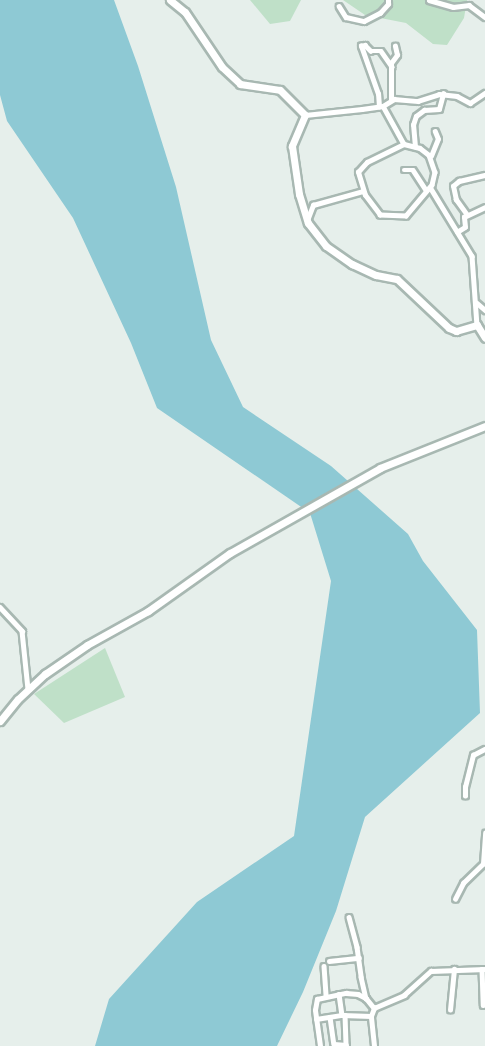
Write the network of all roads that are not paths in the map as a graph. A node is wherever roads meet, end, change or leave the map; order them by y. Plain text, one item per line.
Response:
1 (170, 0) edge
2 (388, 0) edge
3 (429, 0) edge
4 (339, 6) dead end
5 (485, 17) edge
6 (395, 46) dead end
7 (392, 67) junction
8 (485, 93) edge
9 (443, 94) junction
10 (391, 100) junction
11 (381, 106) junction
12 (305, 115) junction
13 (435, 132) dead end
14 (404, 144) junction
15 (416, 147) junction
16 (431, 156) junction
17 (404, 170) dead end
18 (485, 175) edge
19 (428, 189) junction
20 (363, 191) junction
21 (485, 207) edge
22 (467, 215) junction
23 (307, 220) junction
24 (457, 232) junction
25 (477, 303) junction
26 (485, 310) edge
27 (477, 325) junction
28 (485, 338) edge
29 (485, 426) edge
30 (0, 608) edge
31 (6, 613) junction
32 (0, 620) edge
33 (26, 692) junction
34 (0, 721) edge
35 (485, 749) edge
36 (465, 796) dead end
37 (485, 833) edge
38 (484, 863) edge
39 (455, 899) dead end
40 (349, 917) dead end
41 (359, 958) junction
42 (329, 961) dead end
43 (324, 966) dead end
44 (454, 969) junction
45 (483, 969) edge
46 (339, 994) junction
47 (326, 996) junction
48 (366, 998) junction
49 (483, 1005) dead end
50 (374, 1008) junction
51 (450, 1010) dead end
52 (344, 1015) junction
53 (371, 1016) junction
54 (330, 1017) junction
55 (316, 1019) junction
56 (320, 1046) edge
57 (346, 1046) edge
58 (374, 1046) edge

1 - 12 main road
2 - 4 street
3 - 5 street
6 - 7 street
7 - 10 street
7 - 11 street
8 - 9 street
9 - 10 street
9 - 15 street
10 - 11 street
11 - 12 street
11 - 14 street
12 - 23 main road
13 - 16 street
14 - 15 street
14 - 20 street
15 - 16 street
16 - 19 street
17 - 19 street
18 - 22 street
19 - 20 street
19 - 24 street
20 - 23 street
21 - 22 street
22 - 24 street
23 - 27 main road
24 - 25 street
25 - 26 street
25 - 27 street
27 - 28 main road
29 - 33 main road
30 - 31 street
31 - 32 street
31 - 33 street
33 - 34 main road
35 - 36 street
37 - 38 street
38 - 39 street
40 - 41 street
41 - 42 street
41 - 48 street
43 - 47 street
44 - 45 street
44 - 50 street
44 - 51 street
45 - 49 street
46 - 47 street
46 - 48 street
46 - 52 street
47 - 55 street
48 - 50 street
50 - 53 street
52 - 53 street
52 - 54 street
52 - 57 street
53 - 58 street
54 - 55 street
54 - 57 street
55 - 56 street

